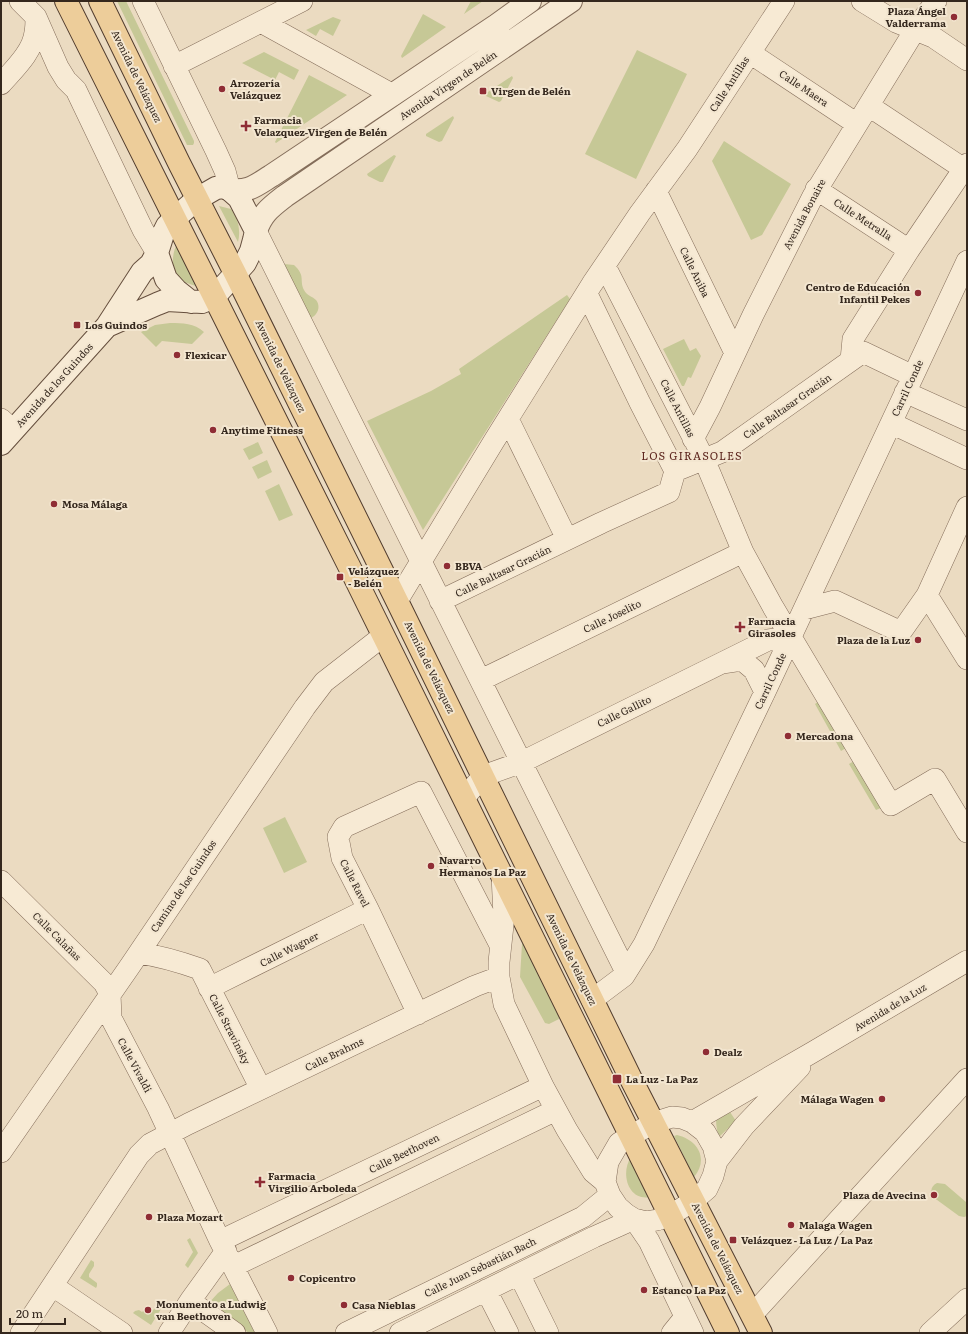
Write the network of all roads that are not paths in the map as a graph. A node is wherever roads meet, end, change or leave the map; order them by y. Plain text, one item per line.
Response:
1 (20, 1) edge
2 (66, 1) edge
3 (100, 1) edge
4 (143, 1) edge
5 (302, 1) edge
6 (530, 1) edge
7 (571, 1) edge
8 (784, 1) edge
9 (862, 1) edge
10 (936, 1) edge
11 (36, 17) junction
12 (261, 22) junction
13 (915, 30) junction
14 (750, 53) junction
15 (23, 59) junction
16 (967, 60) edge
17 (174, 66) junction
18 (58, 67) junction
19 (1, 84) edge
20 (393, 94) junction
21 (869, 106) junction
22 (857, 124) junction
23 (965, 167) edge
24 (816, 189) junction
25 (230, 190) junction
26 (656, 191) junction
27 (197, 200) junction
28 (174, 218) junction
29 (256, 231) junction
30 (909, 250) junction
31 (157, 254) junction
32 (967, 261) edge
33 (605, 266) junction
34 (235, 273) junction
35 (587, 294) junction
36 (214, 297) junction
37 (191, 302) junction
38 (107, 326) junction
39 (735, 353) junction
40 (851, 360) junction
41 (909, 384) junction
42 (508, 419) junction
43 (967, 420) edge
44 (891, 423) junction
45 (5, 431) edge
46 (693, 439) junction
47 (704, 459) junction
48 (967, 459) edge
49 (675, 471) junction
50 (967, 507) edge
51 (567, 540) junction
52 (743, 552) junction
53 (421, 562) junction
54 (928, 595) junction
55 (397, 601) junction
56 (440, 601) junction
57 (804, 608) junction
58 (383, 636) junction
59 (791, 636) junction
60 (967, 660) edge
61 (720, 664) junction
62 (481, 680) junction
63 (765, 692) junction
64 (522, 762) junction
65 (483, 776) junction
66 (464, 798) junction
67 (967, 832) edge
68 (502, 875) junction
69 (1, 881) edge
70 (368, 909) junction
71 (500, 945) junction
72 (139, 953) junction
73 (967, 961) edge
74 (626, 972) junction
75 (500, 977) junction
76 (209, 988) junction
77 (110, 994) junction
78 (592, 1000) junction
79 (418, 1014) junction
80 (813, 1052) junction
81 (967, 1079) edge
82 (543, 1086) junction
83 (261, 1089) junction
84 (556, 1110) junction
85 (692, 1122) junction
86 (653, 1123) junction
87 (169, 1134) junction
88 (631, 1136) junction
89 (1, 1152) edge
90 (717, 1161) junction
91 (608, 1188) junction
92 (693, 1201) junction
93 (671, 1215) junction
94 (634, 1219) junction
95 (227, 1252) junction
96 (519, 1274) junction
97 (53, 1286) junction
98 (486, 1290) junction
99 (967, 1299) edge
100 (190, 1301) junction
101 (757, 1324) edge
102 (689, 1325) edge
103 (406, 1332) edge
104 (21, 1333) edge
105 (122, 1333) edge
106 (169, 1333) edge
107 (235, 1333) edge
108 (267, 1333) edge
109 (346, 1333) edge
110 (508, 1333) edge
111 (548, 1333) edge
112 (672, 1333) edge
113 (728, 1333) edge
114 (930, 1333) edge

1 - 11 street
2 - 28 main road
3 - 27 main road, Avenida de Velázquez
4 - 17 street
5 - 12 street
6 - 20 street
7 - 29 street, Avenida Virgen de Belén
8 - 14 street, Calle Antillas
9 - 13 street
10 - 13 street, Avenida Bonaire
11 - 15 street
11 - 18 street
12 - 17 street
12 - 20 street
13 - 16 street
13 - 21 street, Avenida Bonaire
14 - 22 street, Calle Maera
14 - 26 street, Calle Antillas
15 - 18 street
15 - 19 street
17 - 25 street
18 - 31 street
20 - 25 street
21 - 22 street, Avenida Bonaire
21 - 23 street
22 - 24 street, Avenida Bonaire
23 - 30 street
24 - 30 street, Calle Metralla
24 - 39 street, Avenida Bonaire
25 - 27 street
25 - 29 street
26 - 33 street, Calle Antillas
26 - 39 street, Calle Aniba
27 - 28 street
27 - 34 main road, Avenida de Velázquez
28 - 31 street
28 - 36 main road
29 - 34 street, Avenida Virgen de Belén
29 - 53 street
30 - 40 street
31 - 37 street
31 - 38 street, Avenida de los Guindos
32 - 41 street, Carril Conde
33 - 35 street, Calle Antillas
33 - 46 street, Calle Antillas
34 - 36 street, Avenida Virgen de Belén
34 - 55 main road, Avenida de Velázquez
35 - 42 street, Calle Antillas
35 - 49 street
36 - 37 street, Avenida de los Guindos
36 - 58 main road
37 - 38 street, Avenida de los Guindos
38 - 45 street, Avenida de los Guindos
39 - 46 street, Avenida Bonaire
40 - 41 street, Calle Baltasar Gracián
40 - 47 street, Calle Baltasar Gracián
41 - 43 street
41 - 44 street, Carril Conde
42 - 51 street
42 - 53 street, Calle Antillas
44 - 48 street
44 - 57 street, Carril Conde
46 - 47 street, Calle Antillas
47 - 49 street, Calle Baltasar Gracián
47 - 52 street, Calle Antillas
49 - 51 street, Calle Baltasar Gracián
50 - 54 street
51 - 56 street, Calle Baltasar Gracián
52 - 59 street, Calle Antillas
52 - 62 street, Calle Joselito
53 - 55 street, Calle Antillas
53 - 56 street
54 - 57 street
54 - 60 street
55 - 65 main road, Avenida de Velázquez
56 - 62 street
57 - 59 street, Carril Conde
58 - 66 main road
58 - 72 street, Camino de los Guindos
59 - 61 street, Calle Gallito
59 - 63 street, Carril Conde
59 - 67 street, Calle Antillas
61 - 63 street
61 - 64 street, Calle Gallito
62 - 64 street
63 - 74 street, Carril Conde
64 - 65 street, Calle Gallito
64 - 74 street
65 - 66 street, Calle Gallito
65 - 78 main road, Avenida de Velázquez
66 - 68 main road
68 - 71 street
68 - 88 main road
69 - 77 street, Calle Calañas
70 - 71 street, Calle Ravel
70 - 76 street, Calle Wagner
70 - 79 street, Calle Ravel
71 - 75 street
72 - 76 street, Calle Stravinsky
72 - 77 street, Camino de los Guindos
73 - 80 street, Avenida de la Luz
74 - 78 street, Carril Conde
75 - 79 street, Calle Brahms
75 - 82 street
76 - 83 street, Calle Stravinsky
77 - 87 street, Calle Vivaldi
77 - 89 street, Camino de los Guindos
78 - 86 main road, Avenida de Velázquez
79 - 83 street, Calle Brahms
80 - 85 street, Avenida de la Luz
80 - 90 street, Avenida de la Luz
81 - 101 street
82 - 84 street
82 - 95 street, Calle Beethoven
83 - 87 street, Calle Brahms
84 - 91 street
84 - 95 street
85 - 86 street
85 - 90 street
86 - 88 street
86 - 92 main road, Avenida de Velázquez
87 - 95 street
87 - 97 street
88 - 91 street
88 - 93 main road
90 - 92 street, Avenida de la Luz
91 - 94 street
91 - 109 street, Calle Juan Sebastián Bach
92 - 93 street, Avenida de la Luz
92 - 101 main road, Avenida de Velázquez
93 - 94 street, Avenida de la Luz
93 - 113 main road
94 - 96 street
94 - 102 street
95 - 100 street
95 - 108 street
96 - 98 street
96 - 111 street
97 - 104 street
97 - 105 street
98 - 103 street
98 - 110 street
99 - 114 street
100 - 106 street
100 - 107 street
102 - 112 street

